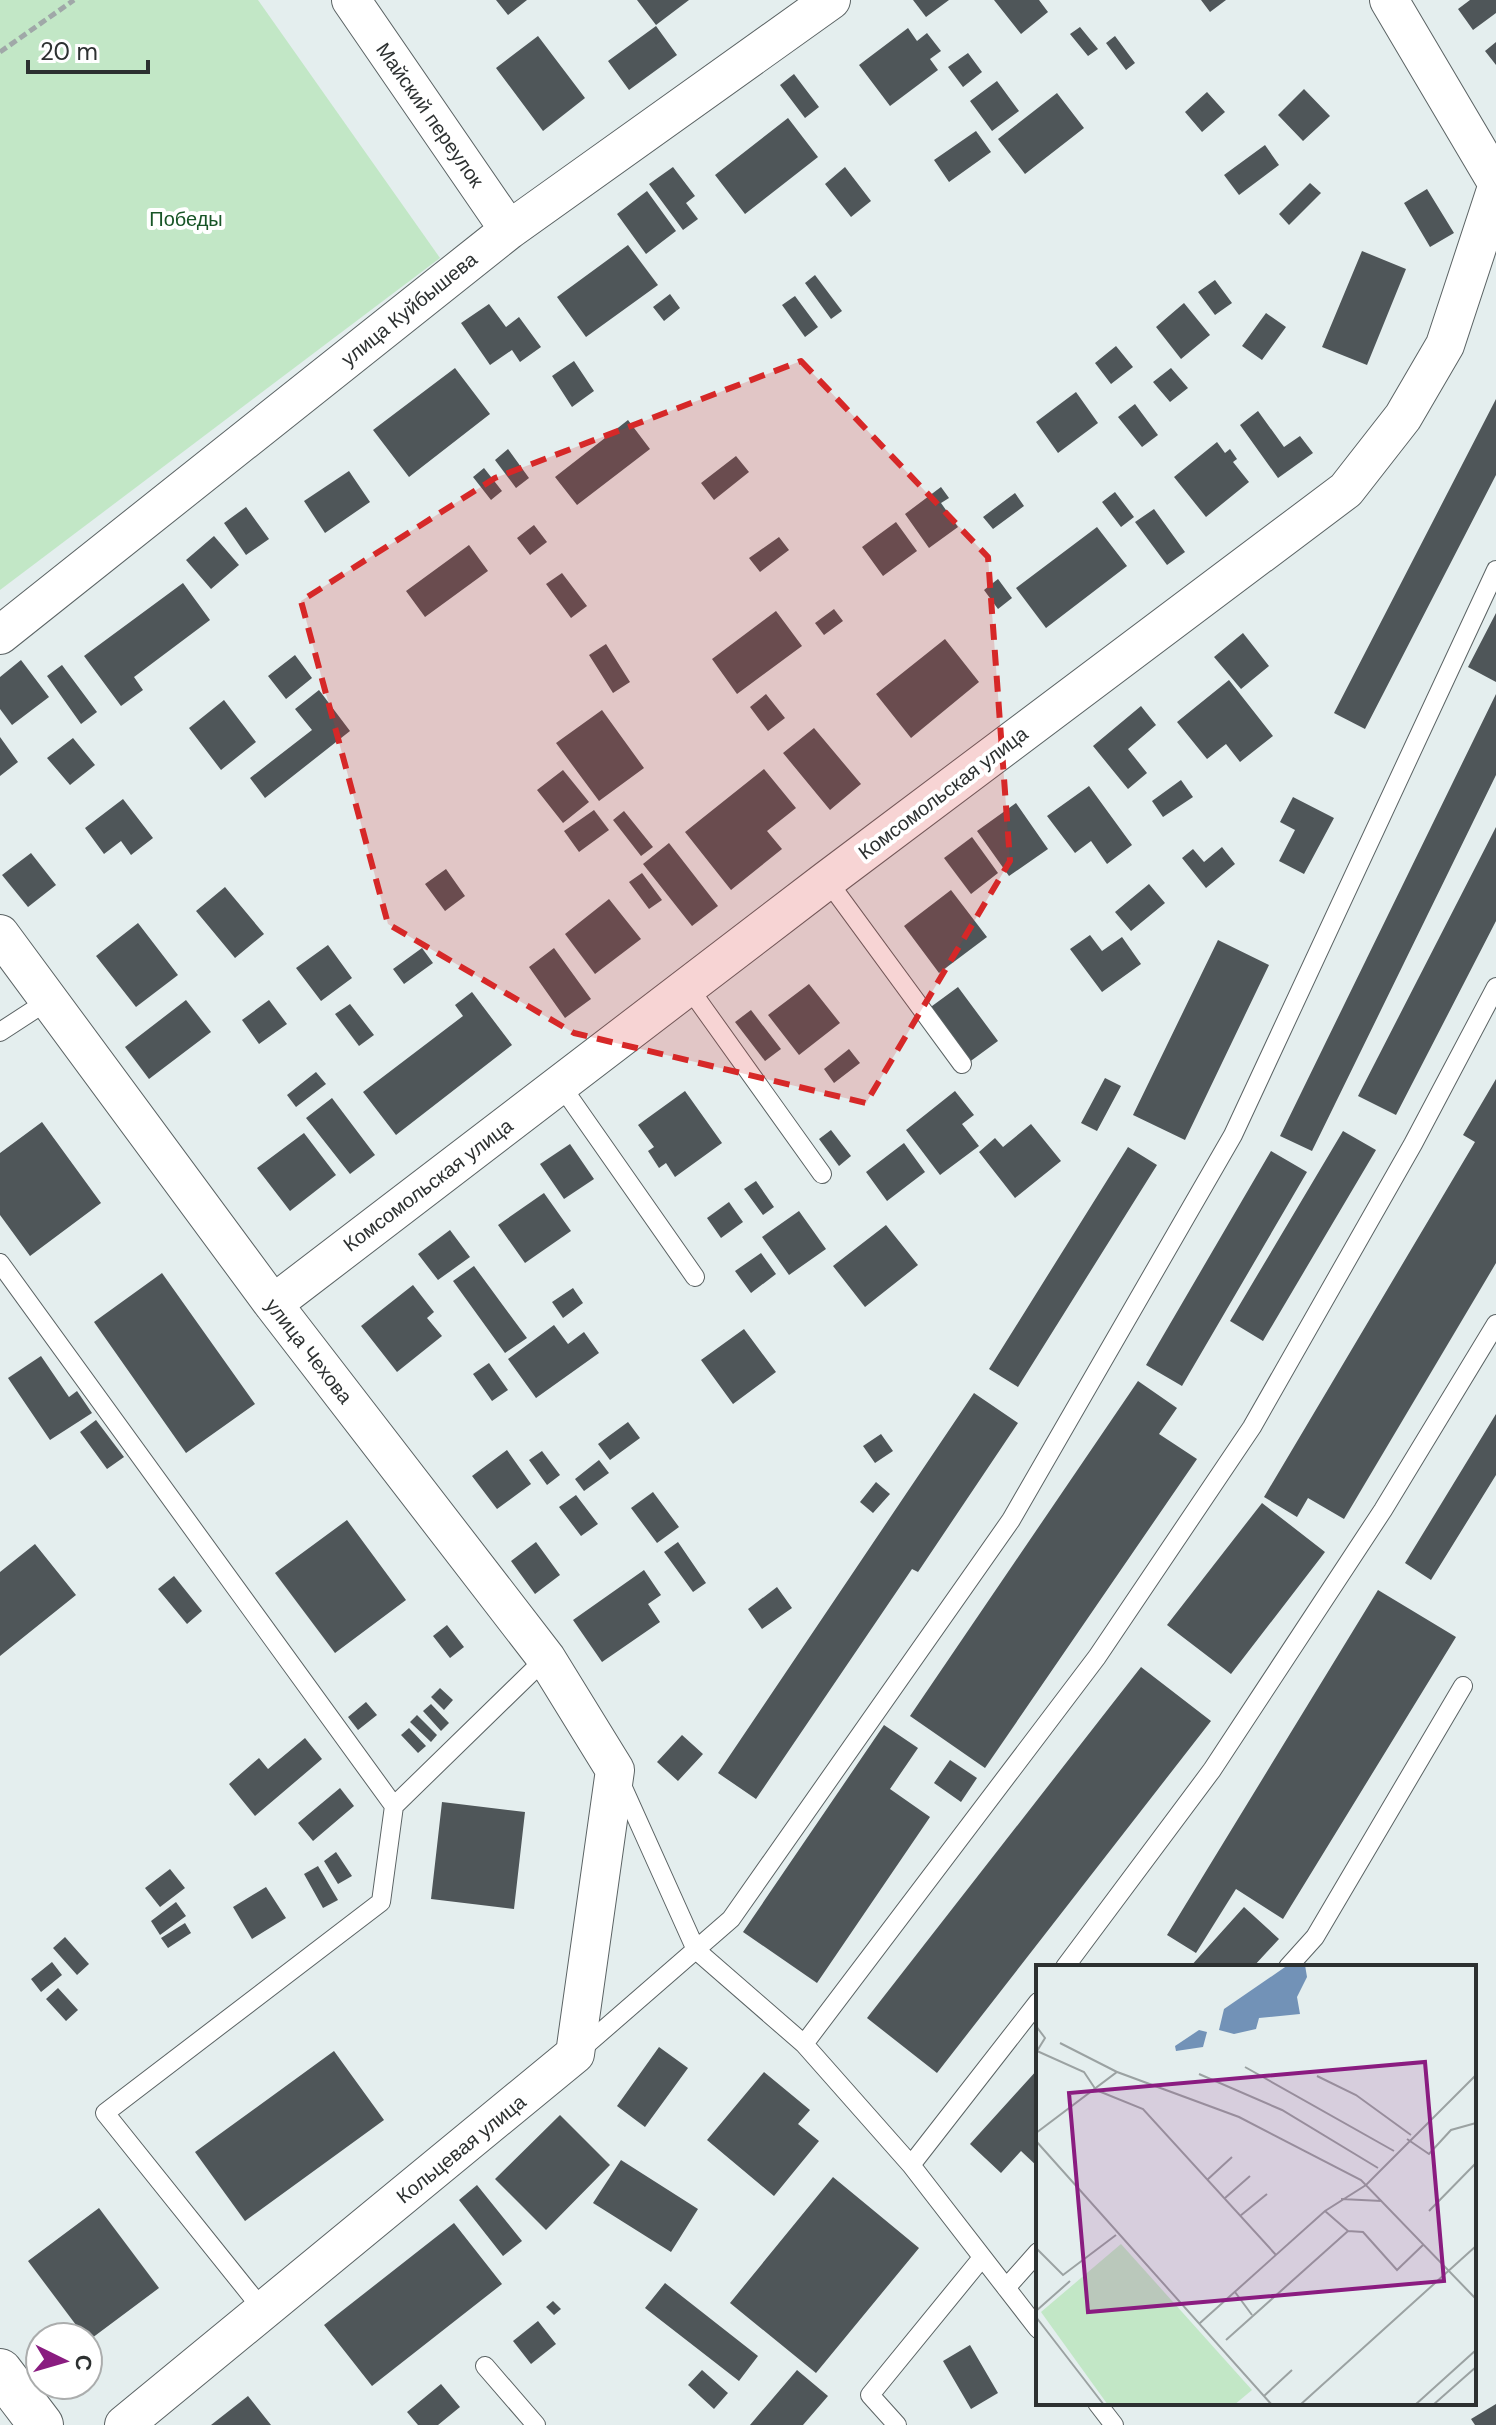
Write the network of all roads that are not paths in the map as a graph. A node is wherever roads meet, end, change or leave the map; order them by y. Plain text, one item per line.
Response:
1 (351, 0) edge
2 (831, 0) edge
3 (1389, 0) edge
4 (1496, 181) edge
5 (1496, 190) edge
6 (509, 230) junction
7 (1496, 570) edge
8 (0, 635) edge
9 (827, 880) junction
10 (0, 934) edge
11 (1496, 987) edge
12 (689, 988) junction
13 (49, 1000) junction
14 (0, 1032) edge
15 (962, 1064) dead end
16 (560, 1084) junction
17 (822, 1174) dead end
18 (0, 1263) edge
19 (695, 1277) dead end
20 (273, 1304) junction
21 (1496, 1324) edge
22 (546, 1658) junction
23 (1463, 1686) dead end
24 (615, 1770) junction
25 (394, 1806) junction
26 (696, 1950) junction
27 (1066, 1965) edge
28 (1290, 1965) edge
29 (1036, 2005) edge
30 (804, 2044) junction
31 (575, 2054) junction
32 (911, 2165) junction
33 (1036, 2254) edge
34 (981, 2259) junction
35 (1006, 2288) junction
36 (263, 2310) junction
37 (1036, 2326) edge
38 (485, 2366) dead end
39 (0, 2371) edge
40 (1099, 2405) edge
41 (41, 2425) edge
42 (124, 2425) edge
43 (536, 2425) edge
44 (897, 2425) edge
45 (1114, 2425) edge

1 - 6 street, Майский переулок
2 - 6 street, улица Куйбышева
3 - 4 street
5 - 9 street, Комсомольская улица
6 - 8 street, улица Куйбышева
7 - 26 lane
9 - 12 street, Комсомольская улица
9 - 15 lane
10 - 13 street, улица Чехова
11 - 30 lane
12 - 16 street, Комсомольская улица
12 - 17 lane
13 - 14 lane
13 - 20 street, улица Чехова
16 - 19 lane
16 - 20 street, Комсомольская улица
18 - 25 lane
20 - 22 street, улица Чехова
21 - 27 lane
22 - 24 street, улица Чехова
22 - 25 lane
23 - 28 lane
24 - 26 lane
24 - 31 street
25 - 36 lane
26 - 30 lane
26 - 31 lane
29 - 32 lane
30 - 32 lane
31 - 36 street, Кольцевая улица
32 - 34 lane
33 - 35 lane
34 - 35 lane
34 - 44 lane
35 - 37 lane
36 - 42 street, Кольцевая улица
38 - 43 lane
39 - 41 street
40 - 45 lane

